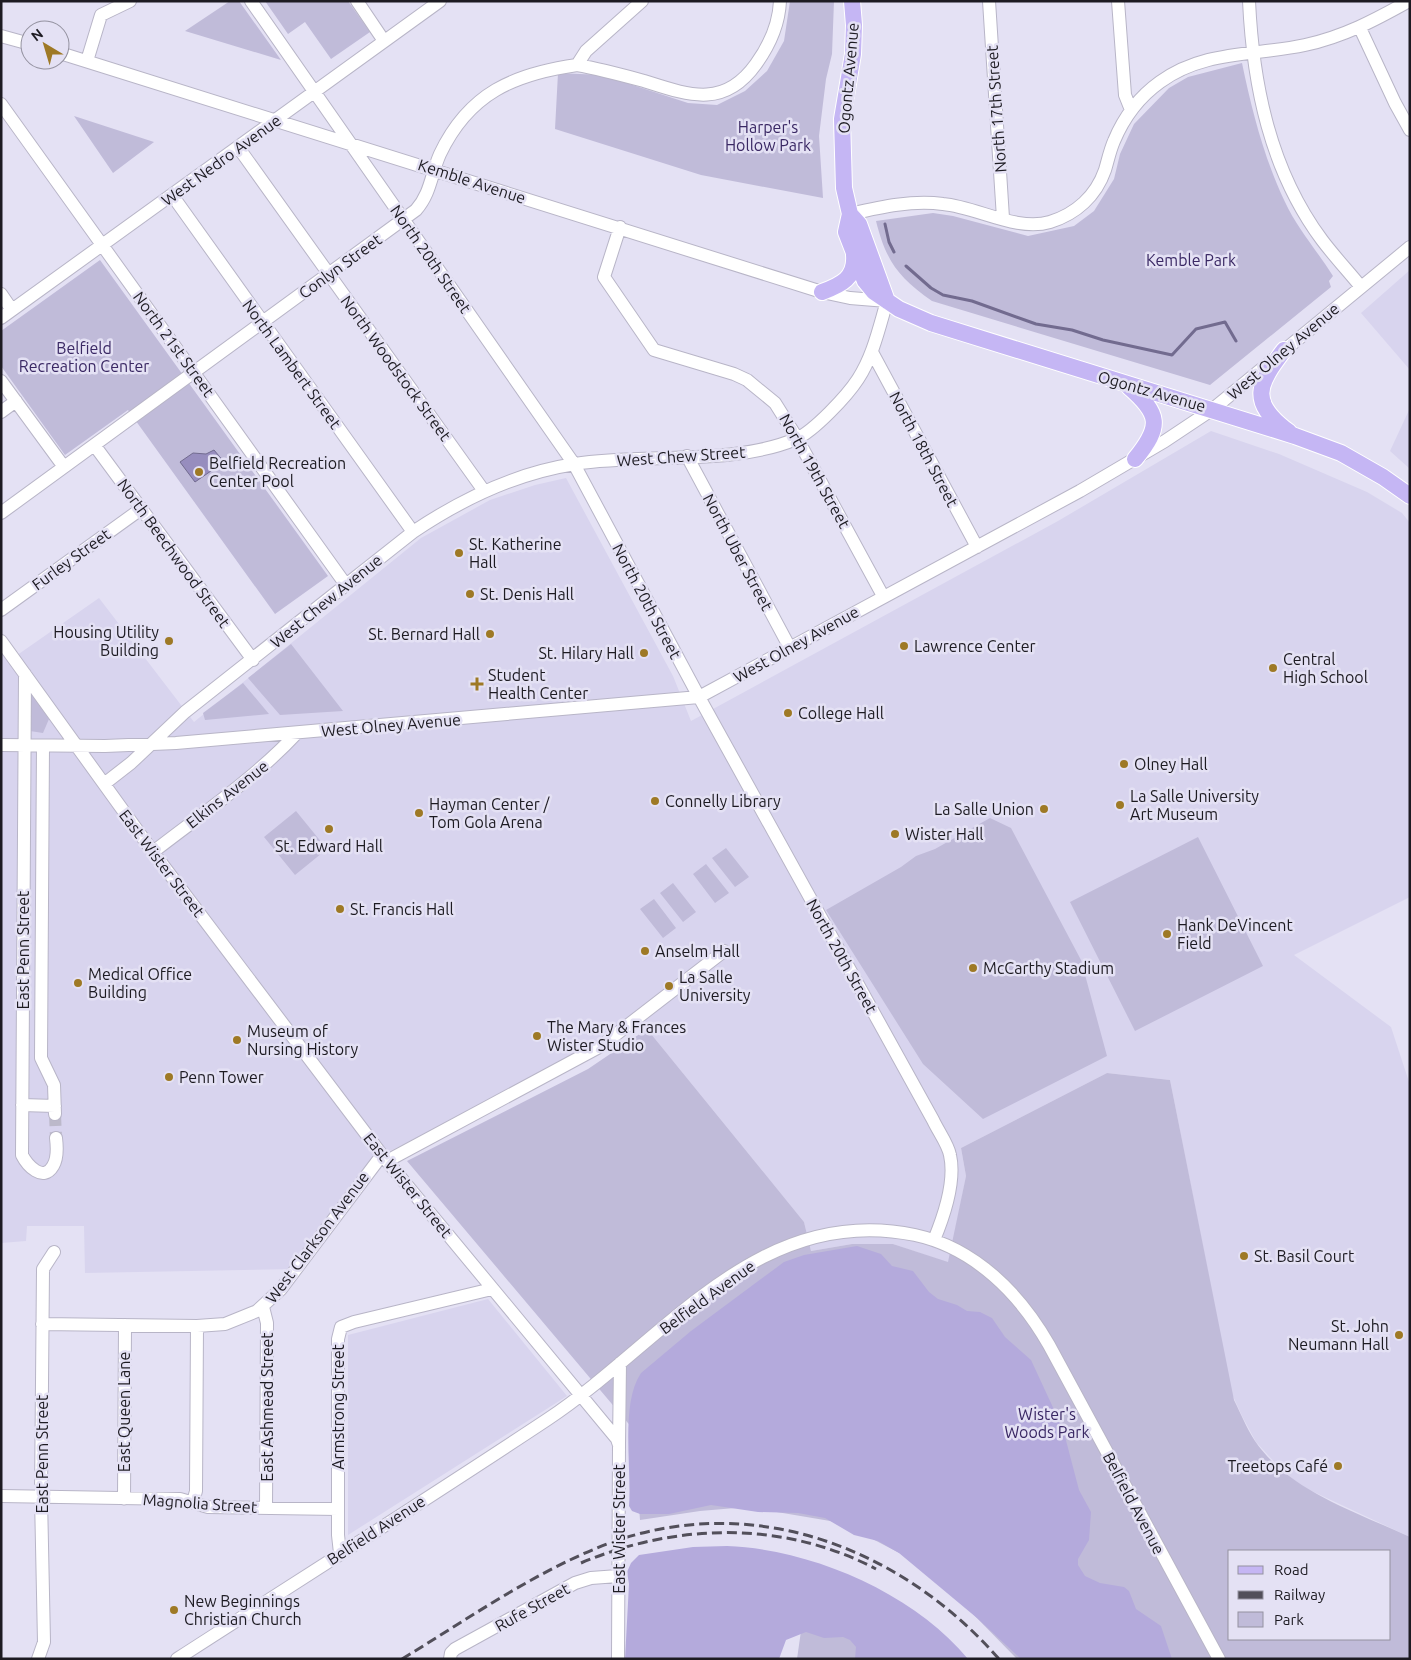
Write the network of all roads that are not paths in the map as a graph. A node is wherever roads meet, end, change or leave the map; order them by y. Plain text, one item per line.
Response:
1 (130, 1) edge
2 (251, 1) edge
3 (357, 1) edge
4 (440, 1) edge
5 (642, 1) edge
6 (780, 1) edge
7 (852, 1) edge
8 (988, 1) edge
9 (1118, 1) edge
10 (1248, 1) edge
11 (1409, 1) edge
12 (1360, 28) junction
13 (1, 36) edge
14 (20, 41) edge
15 (384, 41) junction
16 (1251, 51) junction
17 (70, 56) edge
18 (87, 61) junction
19 (577, 65) junction
20 (314, 92) junction
21 (1, 104) edge
22 (1131, 110) junction
23 (275, 120) junction
24 (1410, 130) edge
25 (350, 144) junction
26 (238, 147) junction
27 (434, 169) junction
28 (172, 195) junction
29 (850, 214) junction
30 (1003, 218) junction
31 (404, 220) junction
32 (620, 228) junction
33 (102, 244) junction
34 (1410, 247) edge
35 (854, 255) junction
36 (329, 274) junction
37 (1361, 287) junction
38 (822, 292) junction
39 (1, 294) edge
40 (887, 301) junction
41 (12, 310) junction
42 (1, 318) edge
43 (262, 322) junction
44 (1284, 350) junction
45 (872, 352) junction
46 (194, 373) junction
47 (1, 381) edge
48 (1126, 383) junction
49 (16, 402) junction
50 (1213, 409) junction
51 (1, 412) edge
52 (1294, 436) junction
53 (797, 438) junction
54 (95, 446) junction
55 (687, 456) junction
56 (1134, 459) junction
57 (574, 464) junction
58 (64, 467) junction
59 (484, 491) junction
60 (1410, 496) edge
61 (141, 509) junction
62 (1, 513) edge
63 (413, 532) junction
64 (977, 547) junction
65 (346, 585) junction
66 (883, 596) junction
67 (1, 610) edge
68 (1, 641) edge
69 (790, 648) junction
70 (253, 660) junction
71 (25, 674) junction
72 (699, 697) junction
73 (297, 733) junction
74 (1, 745) edge
75 (23, 745) junction
76 (148, 745) junction
77 (43, 746) junction
78 (77, 746) junction
79 (104, 784) junction
80 (153, 852) junction
81 (724, 951) dead end
82 (22, 1105) junction
83 (56, 1138) tunnel mouth
84 (384, 1158) junction
85 (934, 1240) junction
86 (54, 1252) dead end
87 (492, 1289) junction
88 (263, 1307) junction
89 (42, 1324) junction
90 (125, 1325) junction
91 (197, 1326) junction
92 (620, 1364) junction
93 (581, 1396) junction
94 (619, 1445) junction
95 (1, 1496) edge
96 (41, 1497) junction
97 (124, 1499) junction
98 (193, 1502) junction
99 (266, 1508) junction
100 (338, 1509) junction
101 (340, 1553) junction
102 (618, 1576) junction
103 (451, 1656) edge
104 (38, 1659) edge
105 (177, 1659) edge
106 (618, 1659) edge
107 (1219, 1659) edge

1 - 18 street
2 - 20 street, North 20th Street
3 - 15 street
4 - 15 street, West Nedro Avenue
5 - 19 street
6 - 19 street, Conlyn Street
7 - 29 main road, Ogontz Avenue
8 - 30 street, North 17th Street
9 - 22 street
10 - 16 street
11 - 12 street
12 - 16 street
12 - 24 street
13 - 14 street
15 - 20 street, West Nedro Avenue
16 - 22 street
16 - 37 street
17 - 18 street, Kemble Avenue
18 - 23 street, Kemble Avenue
19 - 27 street, Conlyn Street
20 - 23 street, West Nedro Avenue
20 - 25 street, North 20th Street
21 - 33 street, North 21st Street
22 - 30 street
23 - 25 street, Kemble Avenue
23 - 26 street, West Nedro Avenue
25 - 27 street, Kemble Avenue
25 - 31 street, North 20th Street
26 - 28 street, West Nedro Avenue
26 - 36 street, North Woodstock Street
27 - 31 street, Conlyn Street
27 - 32 street, Kemble Avenue
28 - 33 street, West Nedro Avenue
28 - 43 street, North Lambert Street
29 - 30 street
29 - 35 main road, Ogontz Avenue
29 - 40 main road, Ogontz Avenue
31 - 36 street, Conlyn Street
31 - 57 street, North 20th Street
32 - 38 street, Kemble Avenue
32 - 53 street, North 19th Street
33 - 41 street, West Nedro Avenue
33 - 46 street, North 21st Street
34 - 37 street, West Olney Avenue
35 - 38 main road
35 - 40 main road, Ogontz Avenue
36 - 43 street, Conlyn Street
36 - 59 street, North Woodstock Street
37 - 44 street, West Olney Avenue
38 - 40 street, Kemble Avenue
39 - 41 street
40 - 45 street, West Chew Street
40 - 48 main road, Ogontz Avenue
41 - 42 street, West Nedro Avenue
43 - 46 street, Conlyn Street
43 - 63 street, North Lambert Street
44 - 50 street, West Olney Avenue
44 - 52 main road
45 - 53 street, West Chew Street
45 - 64 street, North 18th Street
46 - 54 street, Conlyn Street
46 - 65 street, North 21st Street
47 - 49 street
48 - 50 main road, Ogontz Avenue
48 - 56 main road
49 - 51 street
49 - 58 street
50 - 52 main road, Ogontz Avenue
50 - 56 street, West Olney Avenue
52 - 60 main road, Ogontz Avenue
53 - 55 street, West Chew Street
53 - 66 street, North 19th Street
54 - 58 street, Conlyn Street
54 - 61 street, North Beechwood Street
55 - 57 street, West Chew Street
55 - 69 street, North Uber Street
56 - 64 street, West Olney Avenue
57 - 59 street, West Chew Avenue
57 - 72 street, North 20th Street
58 - 62 street, Conlyn Street
59 - 63 street, West Chew Avenue
61 - 67 street, Furley Street
61 - 70 street, North Beechwood Street
63 - 65 street, West Chew Avenue
64 - 66 street, West Olney Avenue
65 - 70 street, West Chew Avenue
66 - 69 street, West Olney Avenue
68 - 71 street, East Wister Street
69 - 72 street, West Olney Avenue
70 - 76 street, West Chew Avenue
71 - 75 street, East Penn Street
71 - 78 street, East Wister Street
72 - 73 street, West Olney Avenue
72 - 85 street, North 20th Street
73 - 76 street, West Olney Avenue
73 - 80 street, Elkins Avenue
74 - 75 street, West Olney Avenue
75 - 77 street, West Olney Avenue
75 - 82 street, East Penn Street
76 - 78 street, West Olney Avenue
76 - 79 street, West Chew Avenue
77 - 78 street, West Olney Avenue
77 - 82 street, East Penn Street
78 - 79 street, East Wister Street
79 - 80 street, East Wister Street
80 - 84 street, East Wister Street
81 - 84 street, West Clarkson Avenue
82 - 83 street, East Penn Street
84 - 87 street, East Wister Street
84 - 88 street, West Clarkson Avenue
85 - 92 street, Belfield Avenue
85 - 107 street, Belfield Avenue
86 - 89 street, East Penn Street
87 - 93 street, East Wister Street
87 - 100 street, Armstrong Street
88 - 91 street, West Clarkson Avenue
88 - 99 street, East Ashmead Street
89 - 90 street, West Clarkson Avenue
89 - 96 street, East Penn Street
90 - 91 street, West Clarkson Avenue
90 - 97 street, East Queen Lane
91 - 98 street
92 - 93 street, Belfield Avenue
92 - 94 street
93 - 94 street, East Wister Street
93 - 101 street, Belfield Avenue
94 - 102 street, East Wister Street
95 - 96 street, Magnolia Street
96 - 97 street, Magnolia Street
96 - 104 street, East Penn Street
97 - 98 street, Magnolia Street
98 - 99 street, Magnolia Street
99 - 100 street, Magnolia Street
100 - 101 street, Armstrong Street
101 - 105 street, Belfield Avenue
102 - 103 street, Rufe Street
102 - 106 street, East Wister Street

